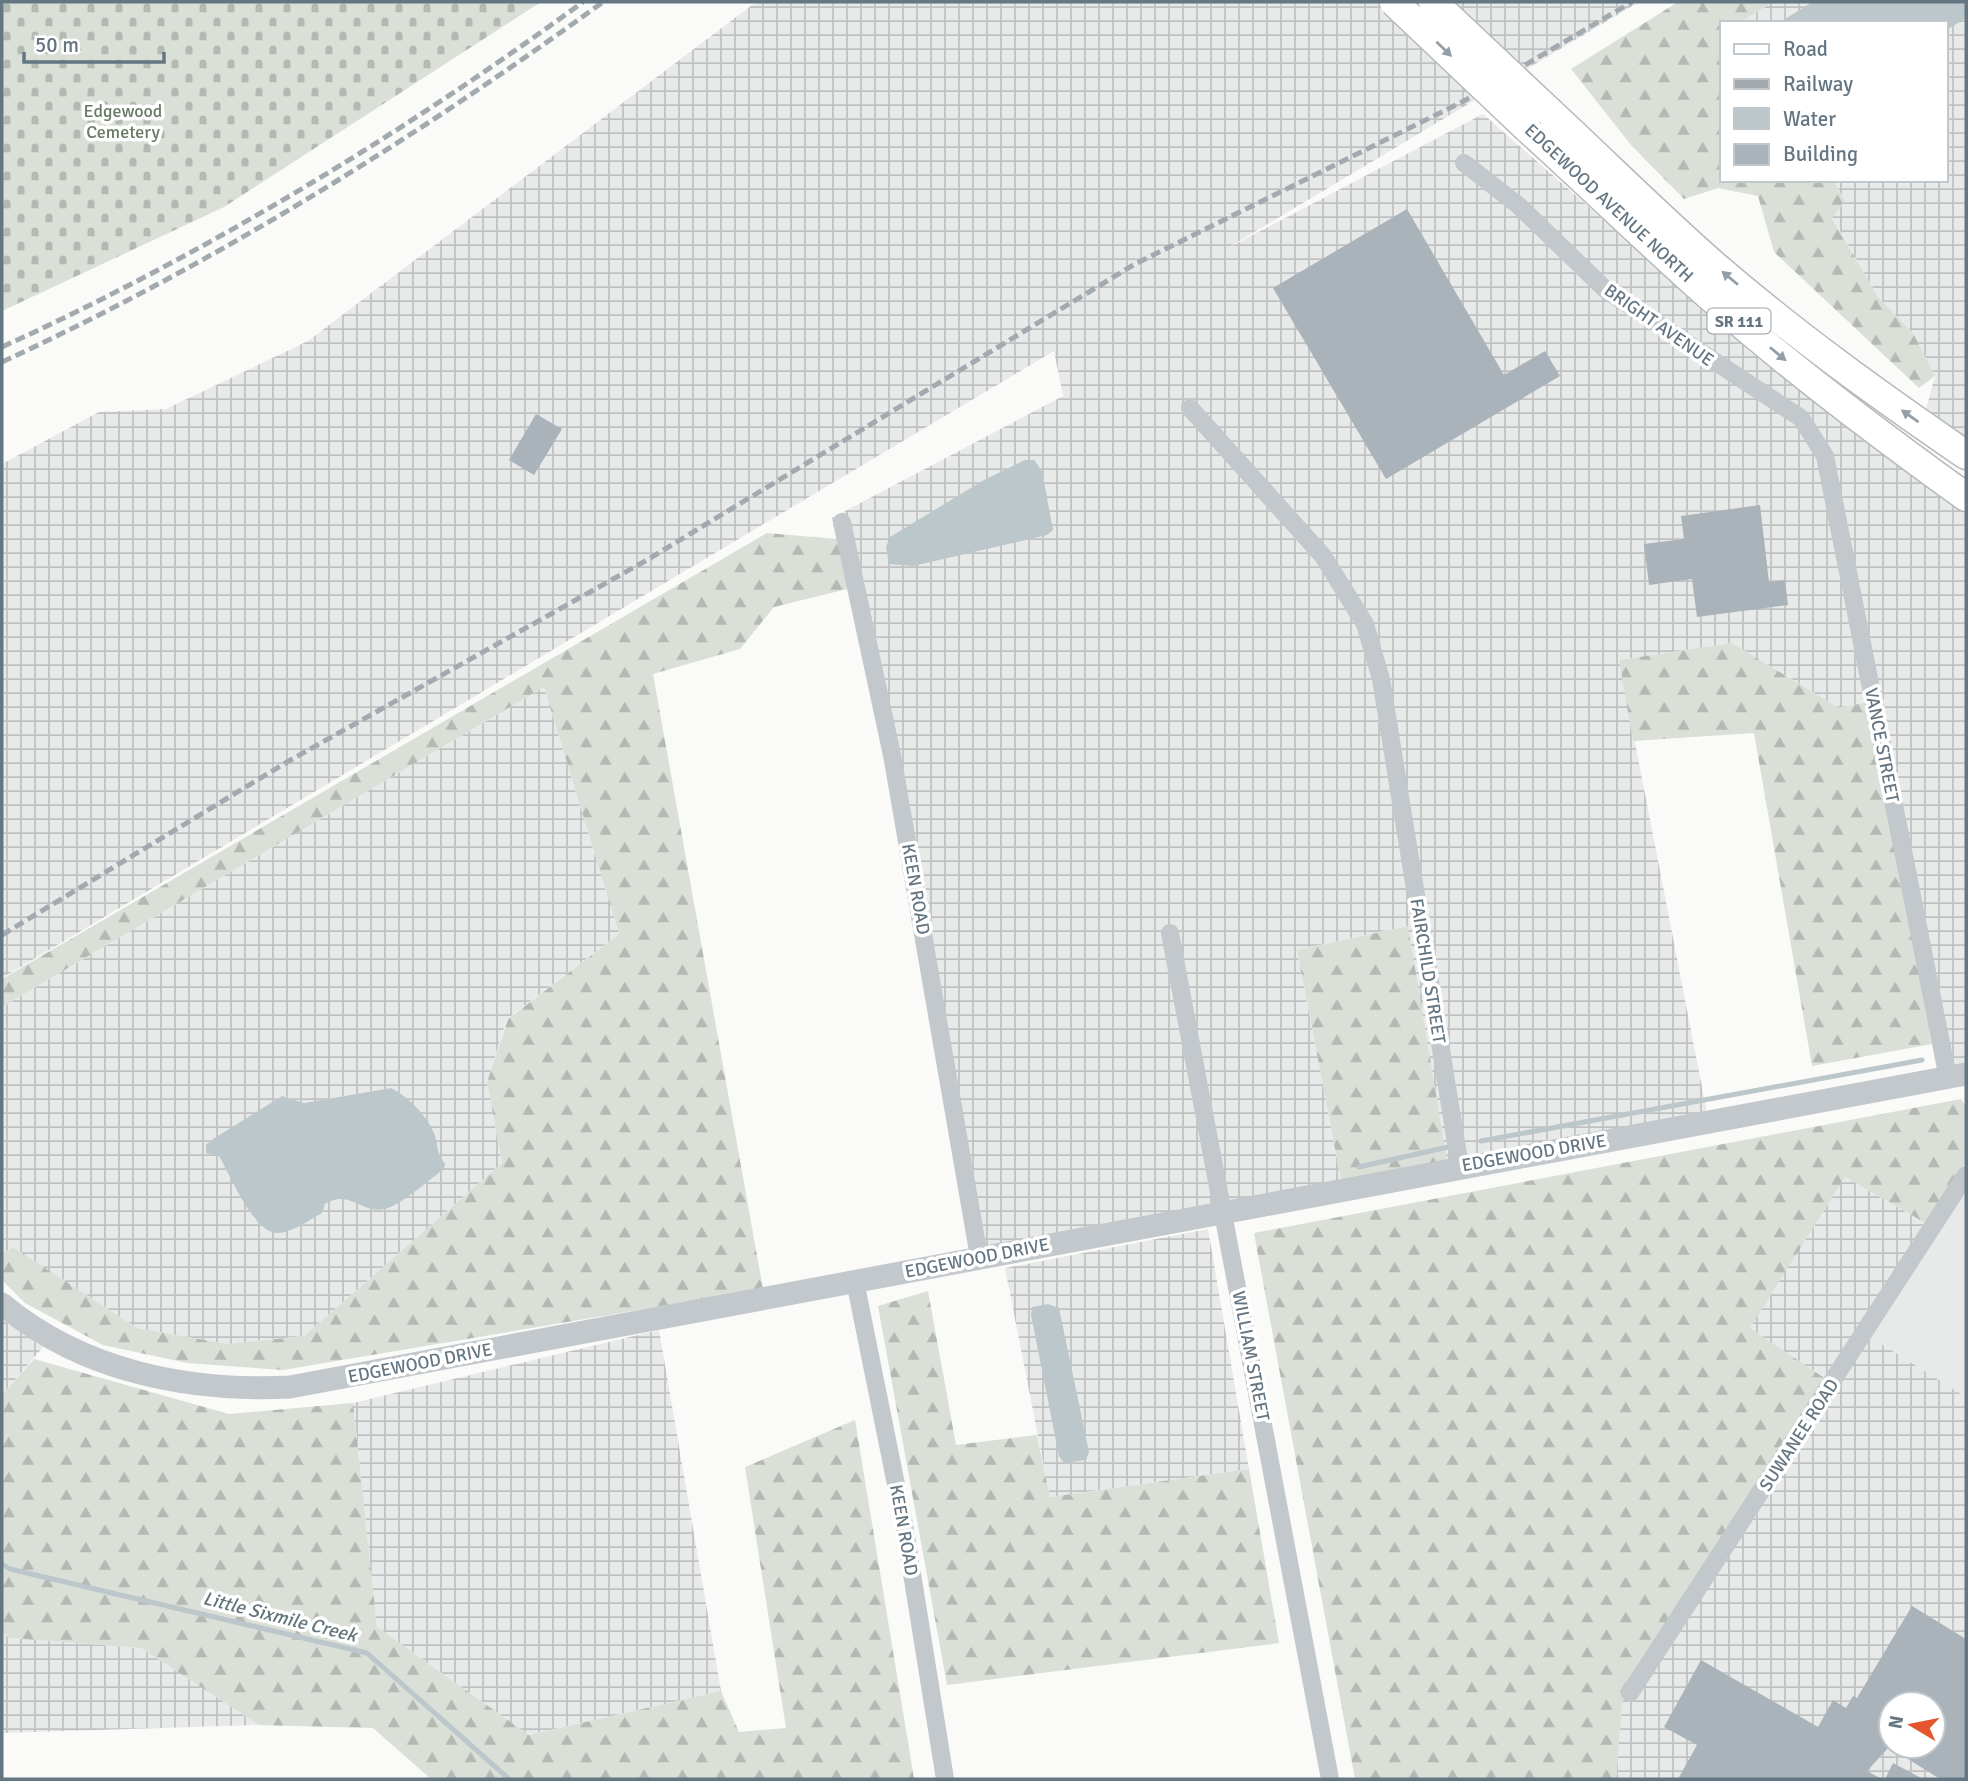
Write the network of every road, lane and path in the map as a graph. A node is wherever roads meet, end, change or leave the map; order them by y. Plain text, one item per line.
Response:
1 (1394, 2) edge
2 (1433, 2) edge
3 (1464, 163) dead end
4 (1190, 408) dead end
5 (1801, 418) joint
6 (1966, 455) edge
7 (1966, 497) edge
8 (842, 522) dead end
9 (1170, 933) dead end
10 (1957, 1076) edge
11 (1460, 1167) junction
12 (1966, 1175) edge
13 (1224, 1212) junction
14 (979, 1257) junction
15 (855, 1281) junction
16 (2, 1304) edge
17 (1630, 1693) dead end
18 (945, 1779) edge
19 (1330, 1779) edge

1 -> 7 main road, EDGEWOOD AVENUE NORTH / SR 111, bridge
6 -> 2 main road, EDGEWOOD AVENUE NORTH / SR 111, bridge
3 - 5 street, BRIGHT AVENUE
4 - 11 street, FAIRCHILD STREET
5 - 10 street, VANCE STREET
8 - 14 street, KEEN ROAD
9 - 13 street, WILLIAM STREET
10 - 11 street, EDGEWOOD DRIVE
11 - 13 street, EDGEWOOD DRIVE
12 - 17 street, SUWANEE ROAD
13 - 14 street, EDGEWOOD DRIVE
13 - 19 street, WILLIAM STREET
14 - 15 street, EDGEWOOD DRIVE
15 - 16 street, EDGEWOOD DRIVE
15 - 18 street, KEEN ROAD

